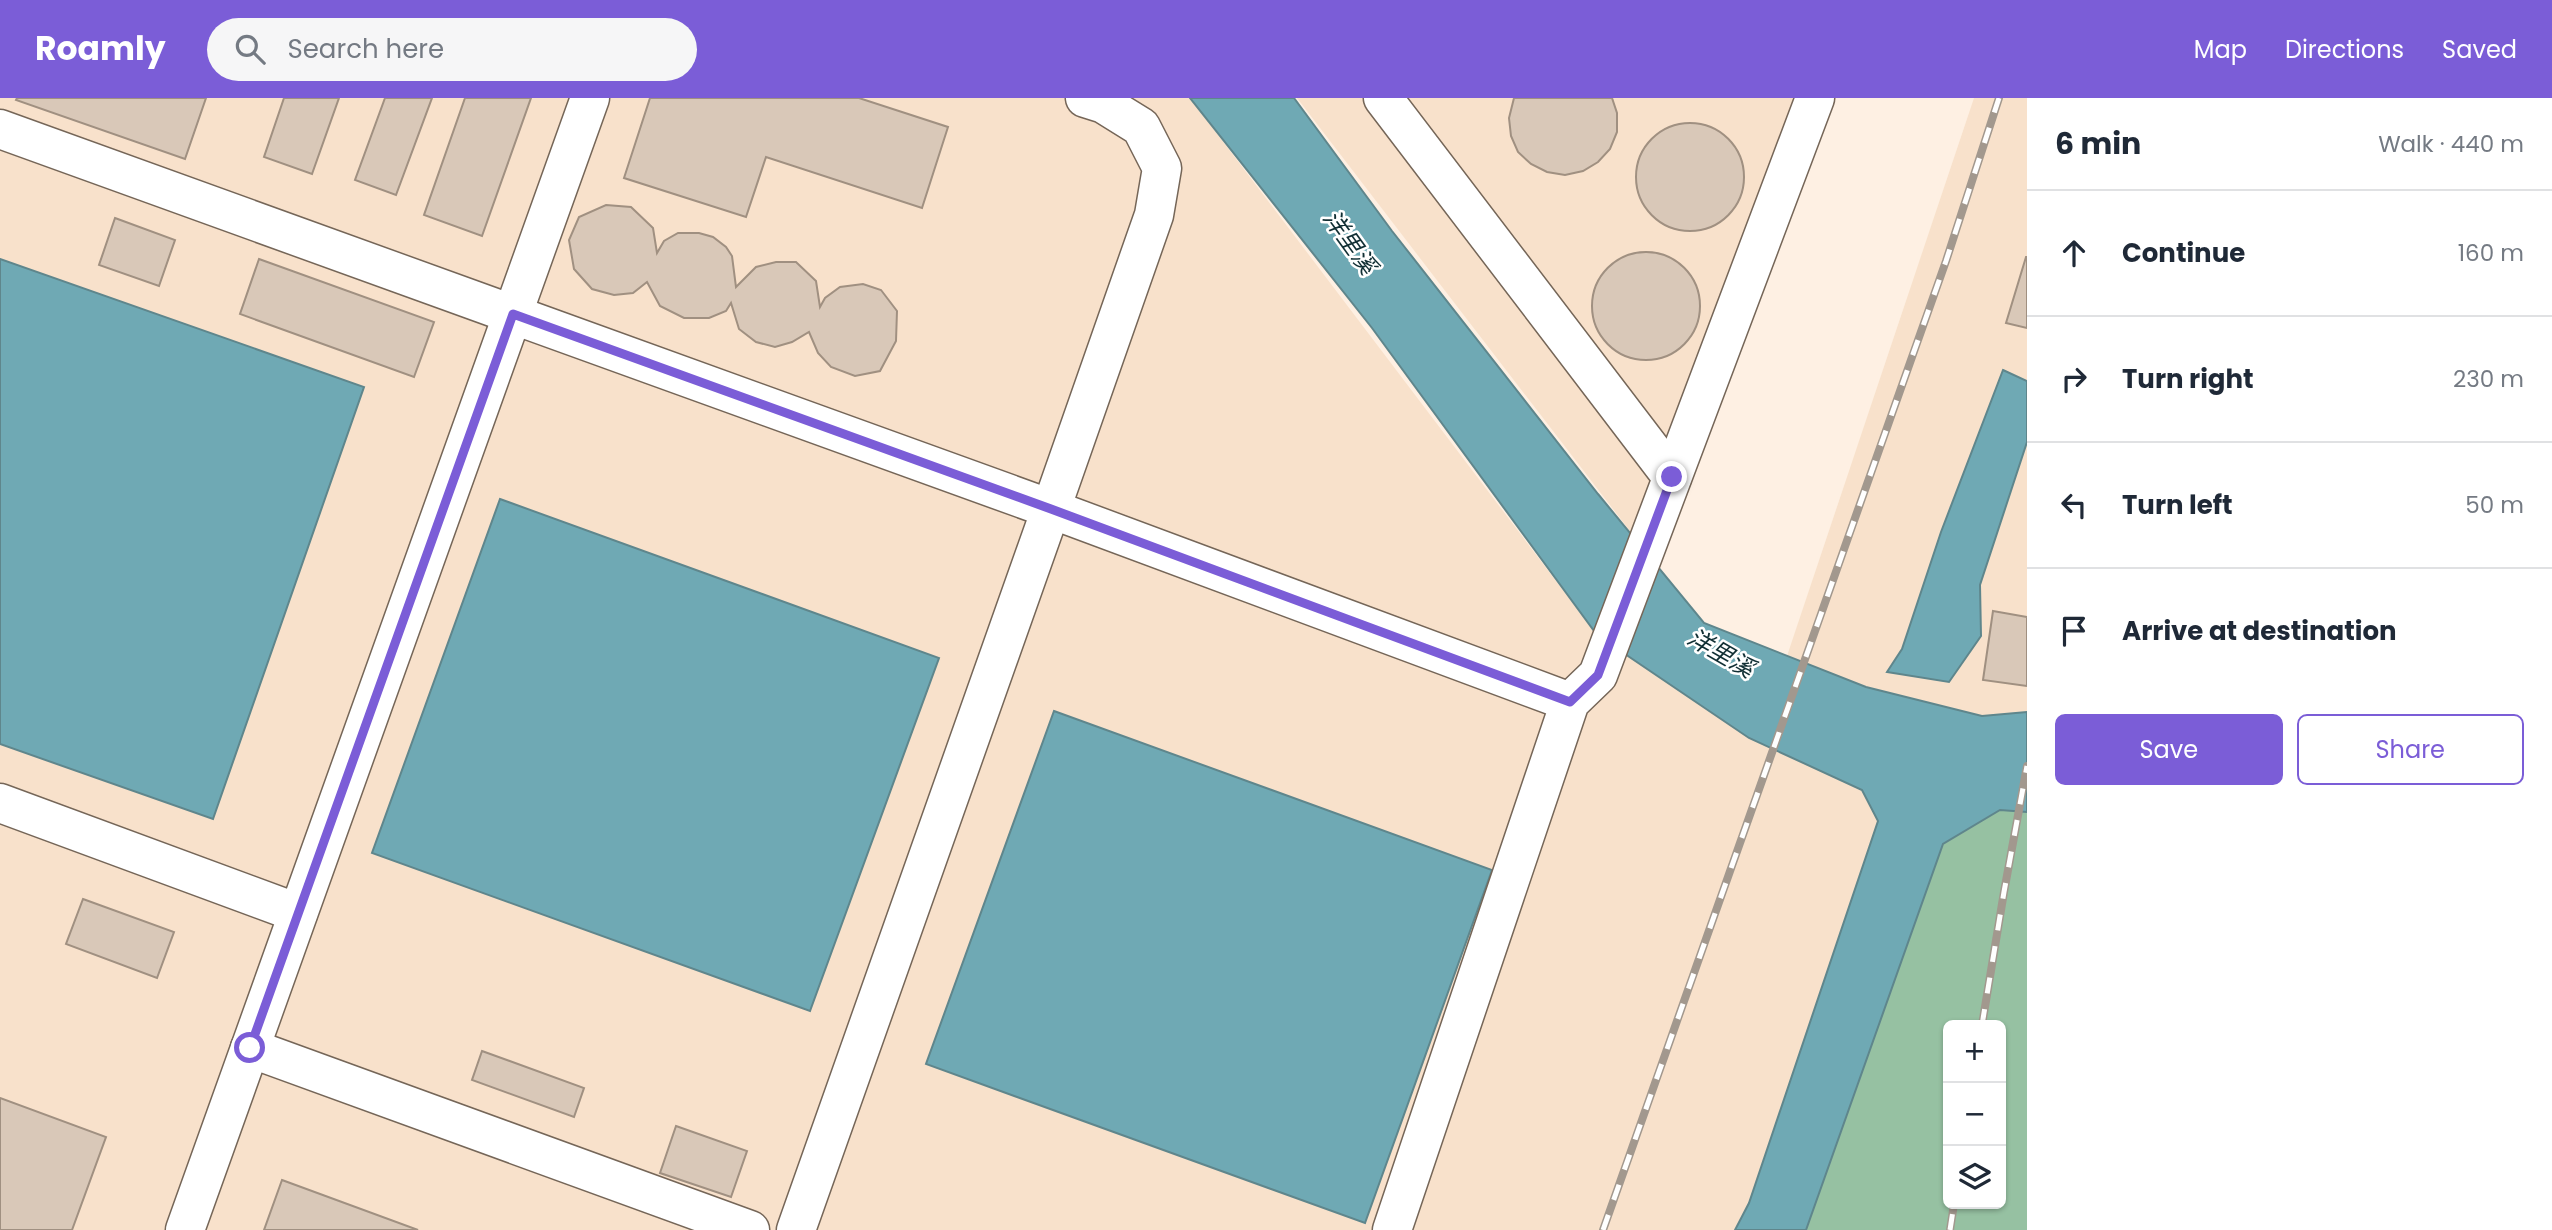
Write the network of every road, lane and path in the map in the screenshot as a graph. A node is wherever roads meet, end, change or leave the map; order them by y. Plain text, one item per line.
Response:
1 (590, 98) edge
2 (1085, 98) edge
3 (1384, 98) edge
4 (1815, 98) edge
5 (0, 129) edge
6 (513, 314) junction
7 (1672, 477) junction
8 (1051, 509) junction
9 (1570, 702) junction
10 (0, 803) edge
11 (298, 913) junction
12 (250, 1048) junction
13 (185, 1230) edge
14 (750, 1230) edge
15 (796, 1230) edge
16 (1392, 1230) edge

1 - 6 lane
2 - 8 lane
3 - 7 lane
4 - 7 lane
5 - 6 lane
6 - 8 lane
6 - 11 lane
7 - 9 lane
8 - 9 lane
8 - 15 lane
9 - 16 lane
10 - 11 lane
11 - 12 lane
12 - 13 lane
12 - 14 lane

